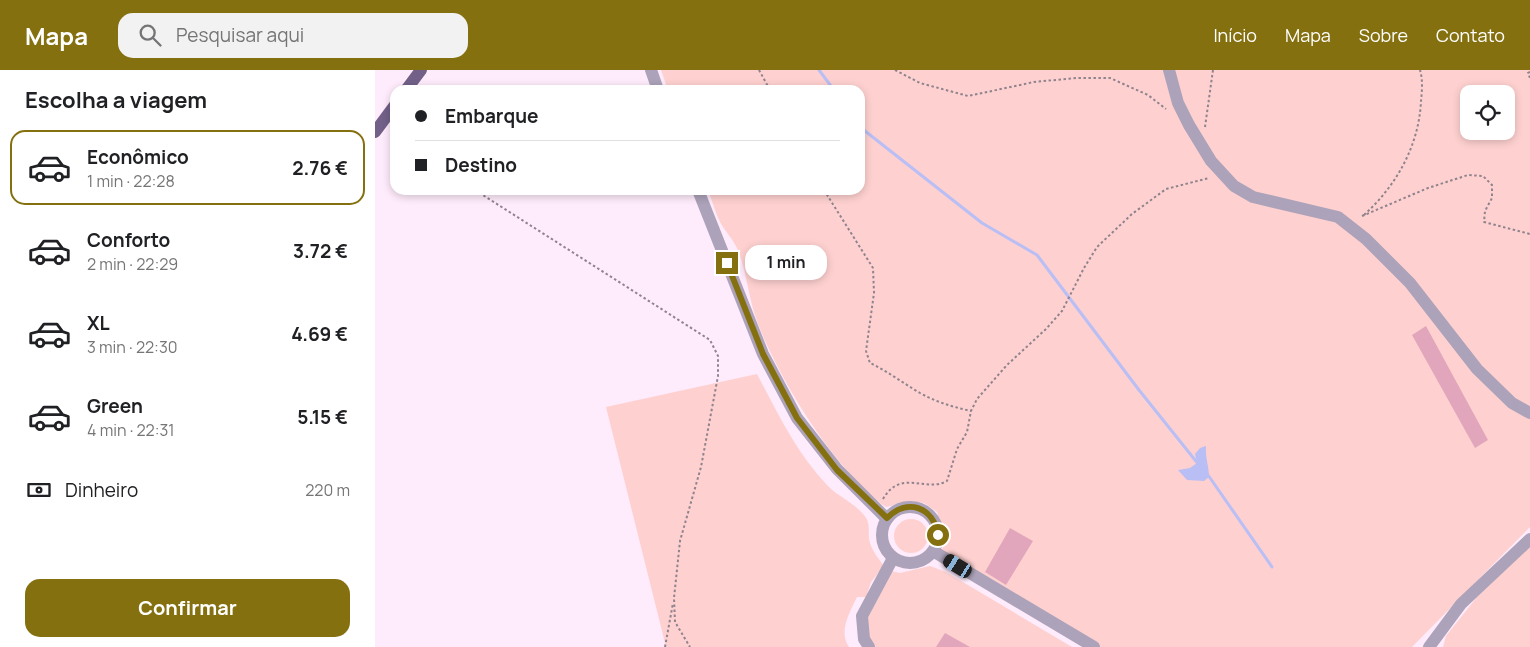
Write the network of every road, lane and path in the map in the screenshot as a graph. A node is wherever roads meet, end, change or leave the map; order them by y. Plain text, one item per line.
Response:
1 (421, 70) edge
2 (651, 70) edge
3 (759, 70) edge
4 (895, 70) edge
5 (1169, 70) edge
6 (1213, 70) edge
7 (1420, 70) edge
8 (1530, 72) edge
9 (1530, 78) edge
10 (410, 85) edge
11 (657, 85) edge
12 (767, 85) edge
13 (1167, 109) dead end
14 (390, 112) edge
15 (375, 132) edge
16 (1204, 150) junction
17 (1224, 175) junction
18 (483, 195) edge
19 (700, 195) edge
20 (828, 195) edge
21 (1362, 216) junction
22 (1350, 227) junction
23 (1530, 234) edge
24 (971, 411) junction
25 (1530, 413) edge
26 (882, 514) junction
27 (1530, 539) edge
28 (933, 551) junction
29 (893, 558) junction
30 (674, 598) junction
31 (665, 647) edge
32 (690, 647) edge
33 (869, 647) edge
34 (1094, 647) edge
35 (1429, 647) edge

1 - 10 main road
2 - 11 street
3 - 12 path
4 - 13 path
5 - 16 street
6 - 16 path
7 - 21 path
8 - 9 path
14 - 15 main road
16 - 17 street
17 - 22 street
17 - 24 path
18 - 30 path
19 - 26 street
20 - 24 path
21 - 22 path
21 - 23 path
22 - 25 street
24 - 26 path
26 - 28 street
26 - 29 street
27 - 35 street
28 - 29 street
28 - 34 street
29 - 33 street
30 - 31 path
30 - 32 path

